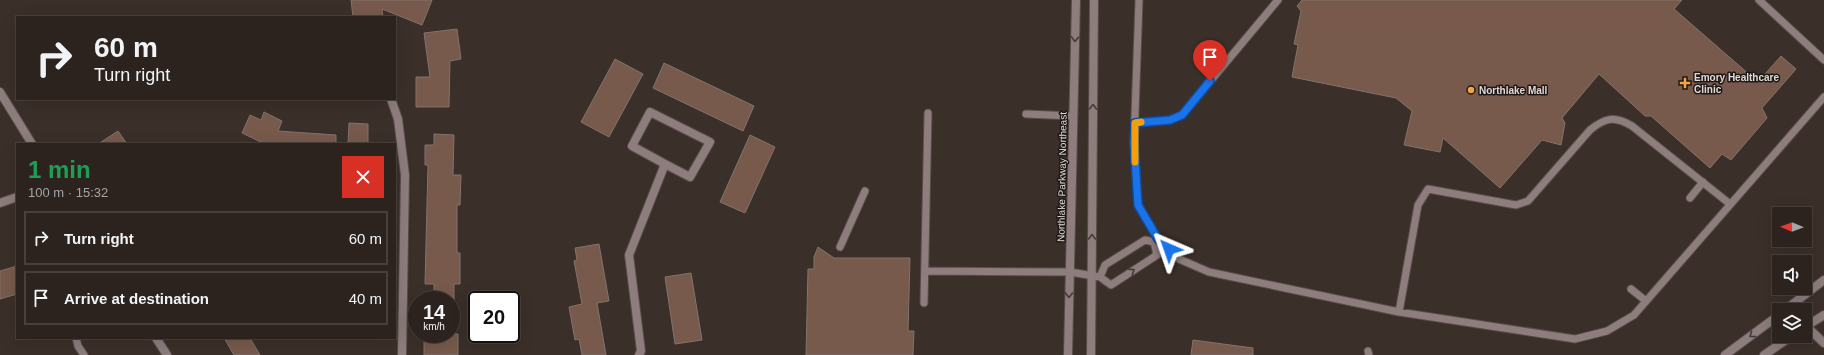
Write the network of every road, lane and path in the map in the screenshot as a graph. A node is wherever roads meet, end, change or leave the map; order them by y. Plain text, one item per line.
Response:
1 (1076, 0) edge
2 (1094, 0) edge
3 (1139, 0) edge
4 (1278, 0) edge
5 (1759, 0) edge
6 (1824, 60) edge
7 (0, 92) edge
8 (1824, 97) edge
9 (391, 100) edge
10 (928, 113) dead end
11 (1026, 114) dead end
12 (1073, 116) junction
13 (1135, 123) junction
14 (31, 143) edge
15 (665, 164) junction
16 (1703, 182) junction
17 (866, 191) dead end
18 (16, 197) edge
19 (1690, 198) dead end
20 (0, 203) edge
21 (1730, 204) junction
22 (1156, 240) junction
23 (840, 247) dead end
24 (925, 271) junction
25 (1070, 272) junction
26 (1092, 276) junction
27 (1100, 277) junction
28 (1824, 280) edge
29 (1630, 289) dead end
30 (1646, 301) junction
31 (924, 303) dead end
32 (1794, 303) edge
33 (1399, 312) junction
34 (1824, 315) edge
35 (1772, 320) edge
36 (1812, 323) edge
37 (1812, 332) edge
38 (76, 339) edge
39 (157, 339) edge
40 (1782, 343) edge
41 (1824, 343) edge
42 (84, 355) edge
43 (167, 355) edge
44 (402, 355) edge
45 (639, 355) edge
46 (1068, 355) edge
47 (1091, 355) edge
48 (1725, 355) edge
49 (1764, 355) edge

1 -> 12 street, Northlake Parkway Northeast
26 -> 2 street
3 - 13 lane
4 - 13 lane
5 - 6 lane
7 - 14 street
8 - 21 lane
9 - 44 street
10 - 24 lane
11 - 12 lane
12 - 25 street, Northlake Parkway Northeast
13 - 22 lane
15 - 15 street
15 - 45 street
16 - 19 lane
16 - 21 lane
16 - 33 lane
17 - 23 lane
18 - 20 street
21 - 30 lane
22 - 27 lane
27 -> 22 lane
22 - 33 lane
24 - 25 lane
24 - 31 lane
25 - 26 lane
25 -> 46 street, Northlake Parkway Northeast
26 - 27 lane
26 - 47 street
28 - 32 street
29 - 30 lane
30 - 33 lane
34 - 36 street
35 -> 48 street
37 - 41 street
38 - 42 lane
39 - 43 street
40 - 49 street

